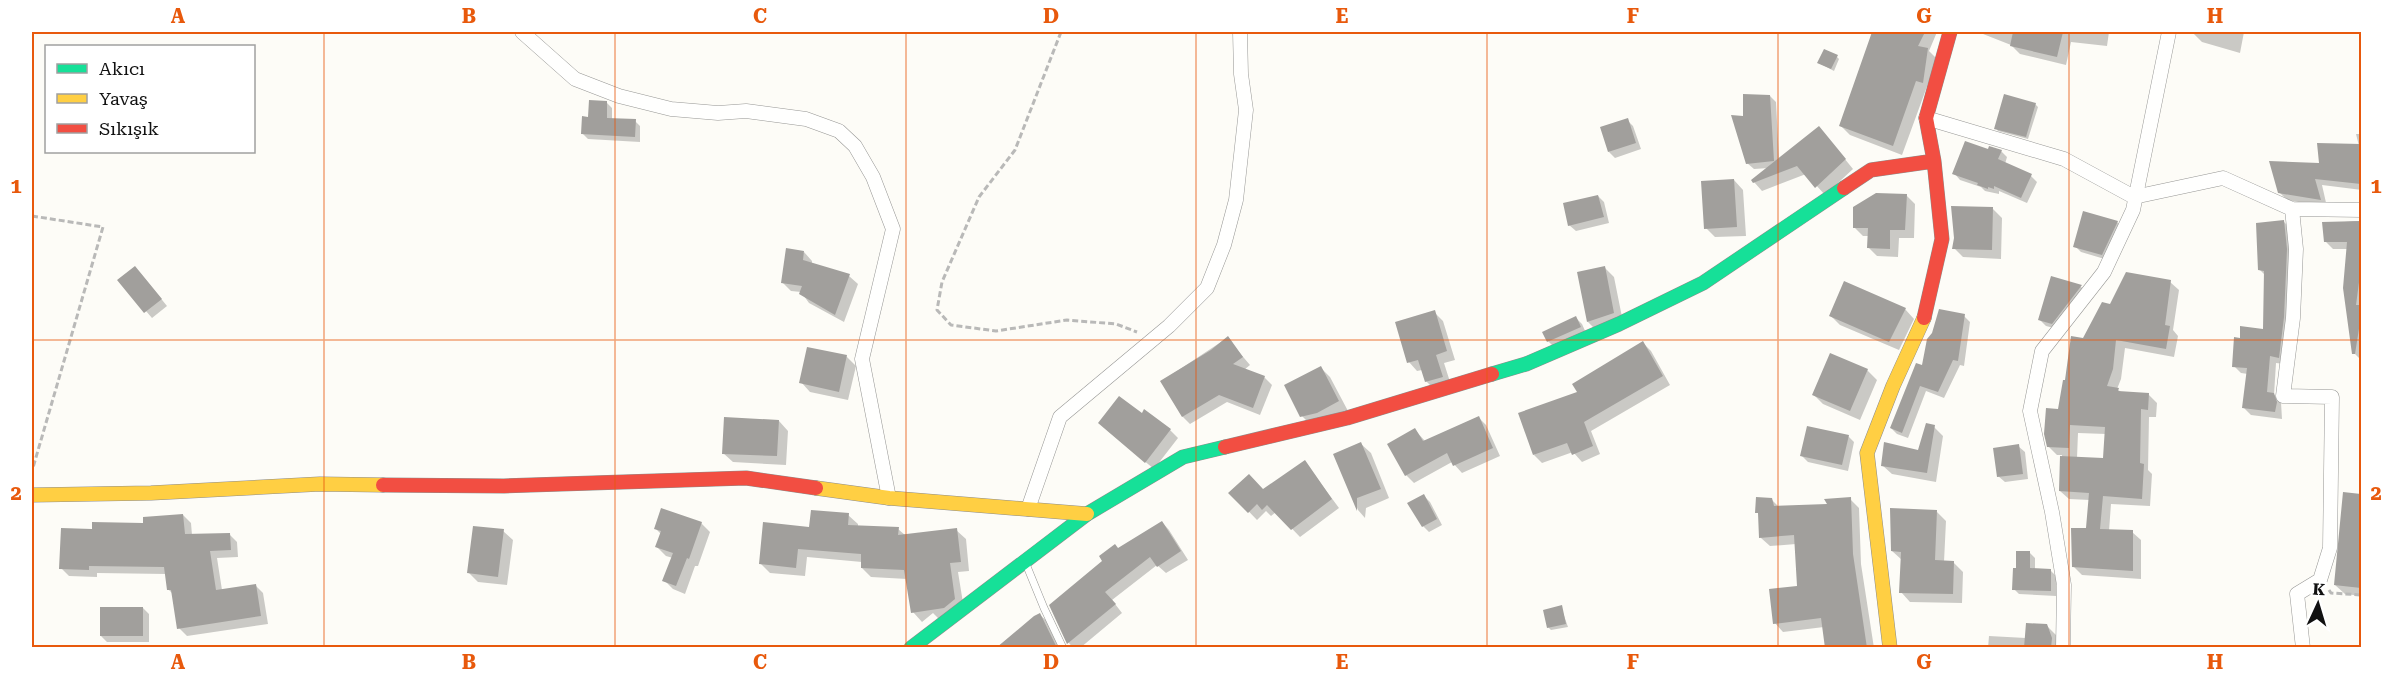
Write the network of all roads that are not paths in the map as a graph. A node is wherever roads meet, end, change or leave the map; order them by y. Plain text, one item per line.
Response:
1 (522, 32) edge
2 (1240, 32) edge
3 (1950, 32) edge
4 (2169, 32) edge
5 (1926, 118) junction
6 (1934, 162) junction
7 (2134, 197) junction
8 (2292, 208) junction
9 (2361, 210) edge
10 (32, 495) edge
11 (890, 498) junction
12 (1029, 509) junction
13 (1087, 514) junction
14 (1026, 561) junction
15 (911, 648) edge
16 (1063, 648) edge
17 (1890, 648) edge
18 (2063, 648) edge
19 (2303, 648) edge

1 - 11 street
2 - 12 street
3 - 5 street
4 - 7 street
5 - 6 street
5 - 7 street
6 - 13 street
6 - 17 street
7 - 8 street
7 - 18 street
8 - 9 street
8 - 19 street
10 - 11 street
11 - 12 street
12 - 13 street
13 - 14 street
14 - 15 street
14 - 16 lane

